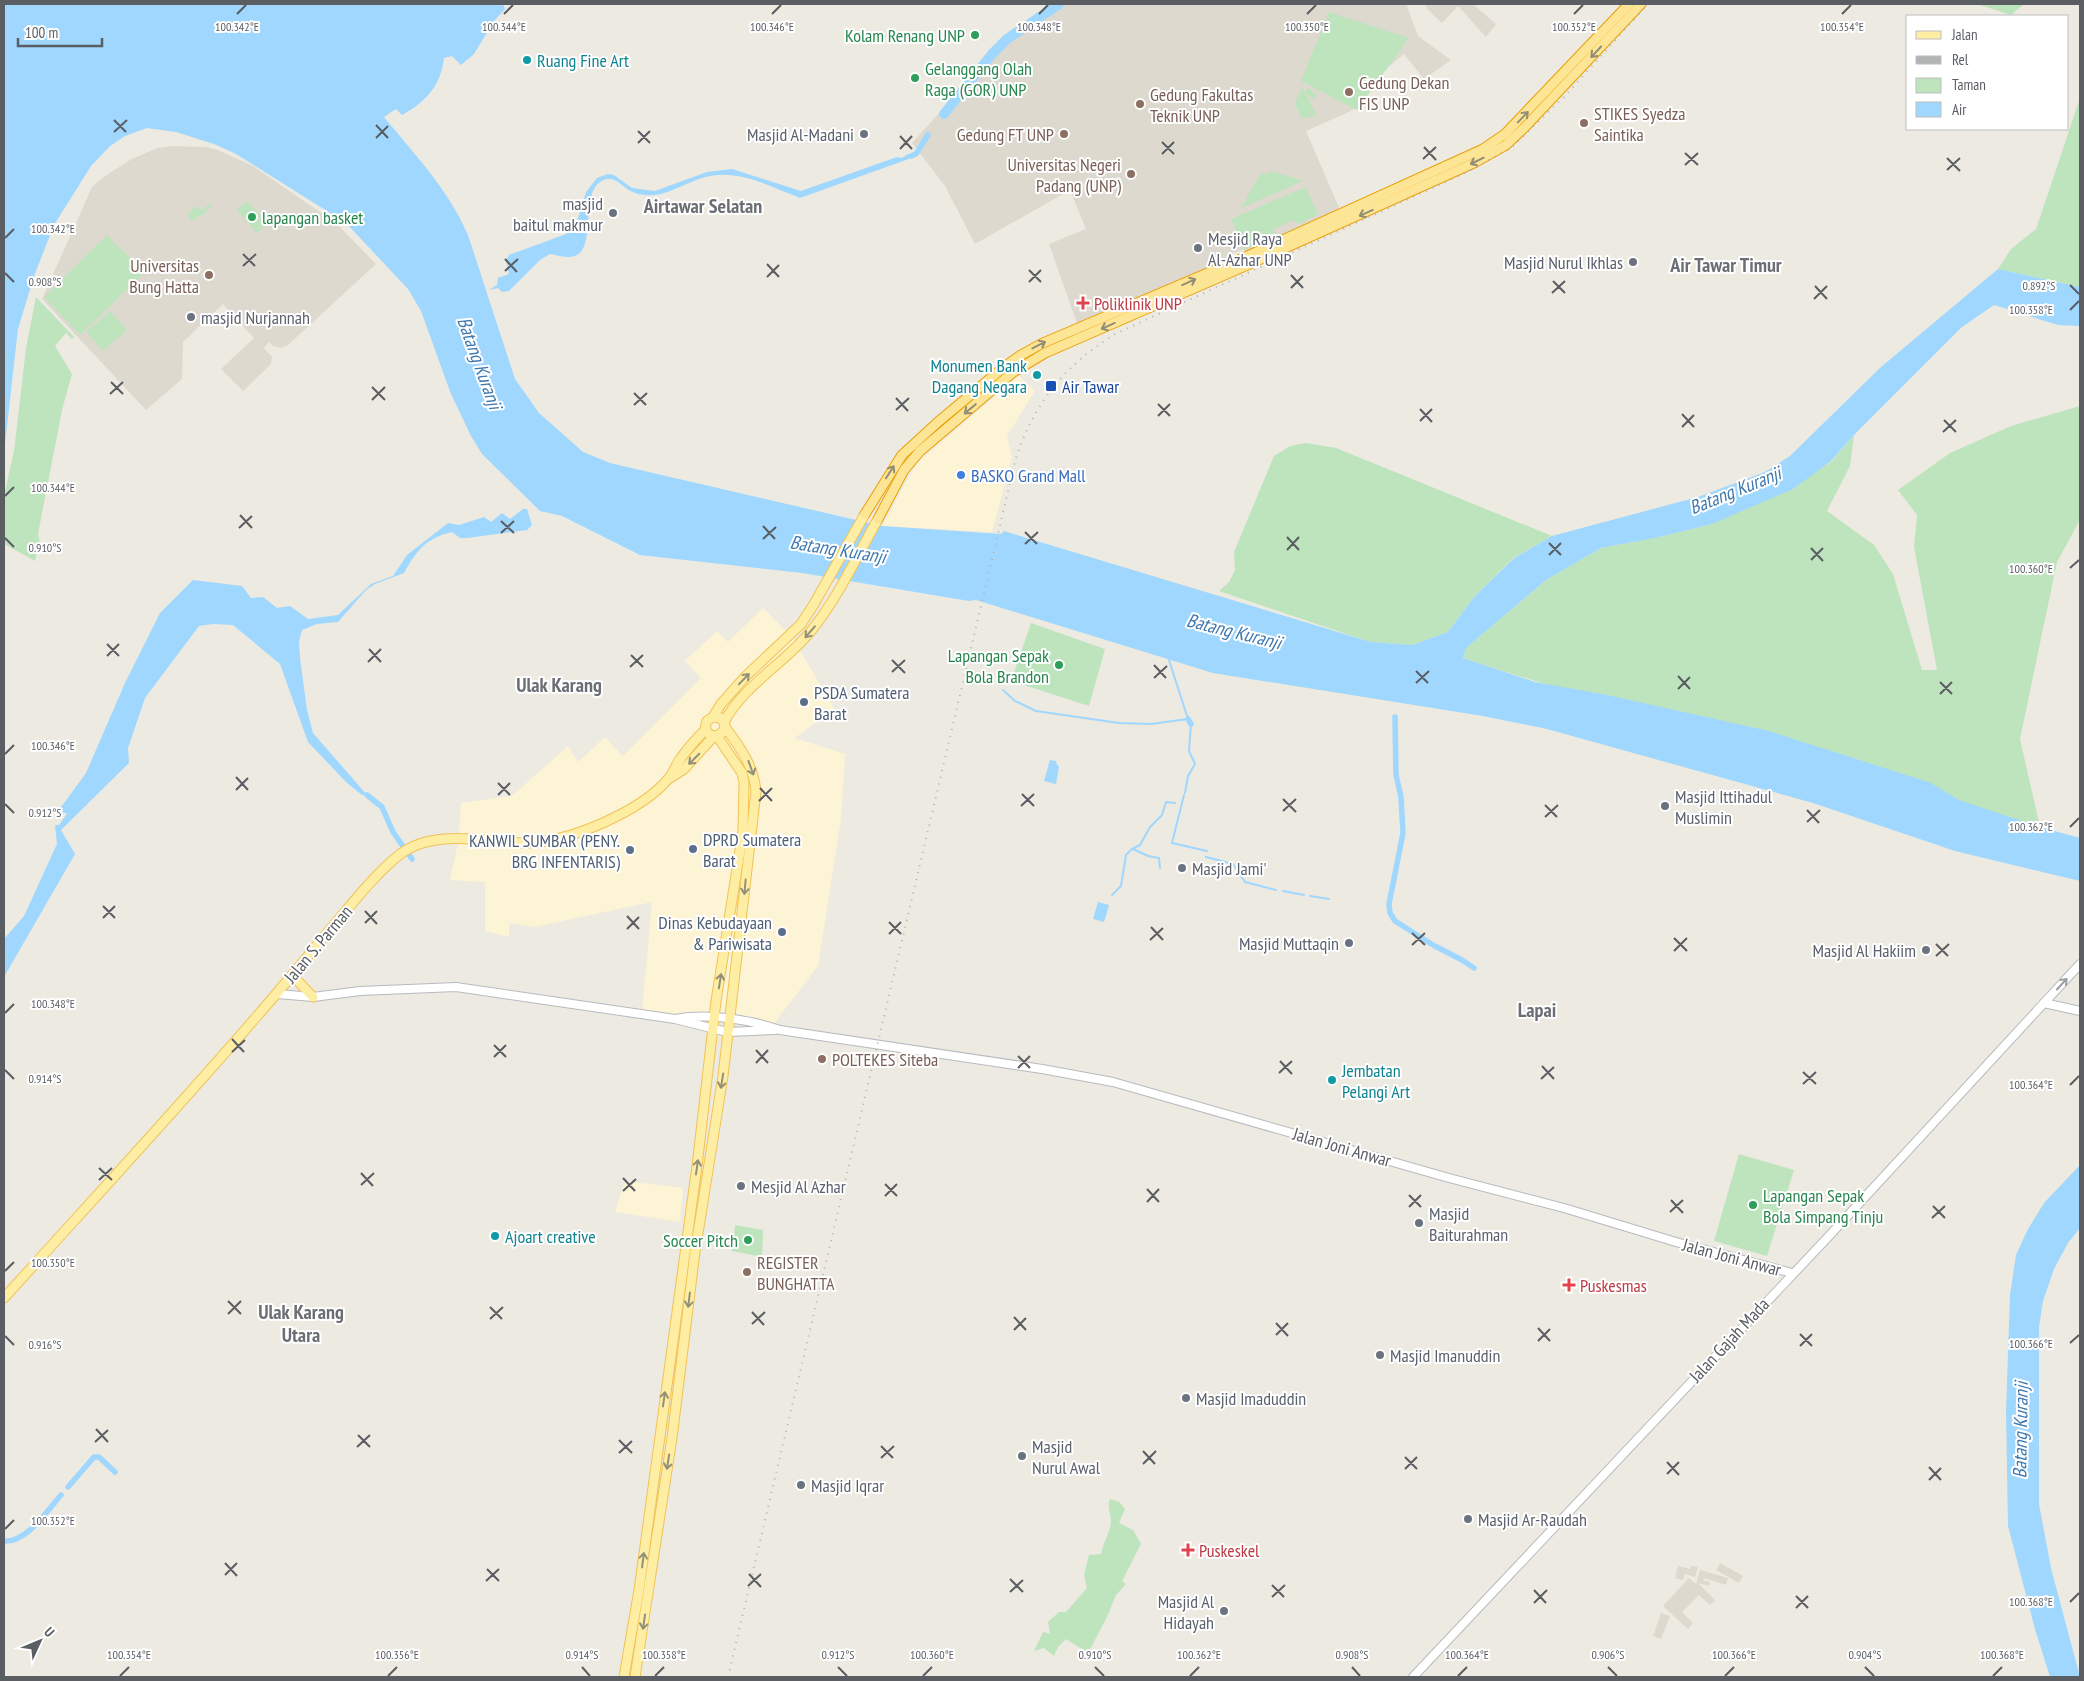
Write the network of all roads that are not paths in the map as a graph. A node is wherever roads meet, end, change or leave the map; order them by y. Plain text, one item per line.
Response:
1 (1629, 4) edge
2 (1641, 4) edge
3 (1546, 99) junction
4 (1406, 183) junction
5 (1410, 193) junction
6 (1311, 232) junction
7 (1169, 295) junction
8 (865, 514) joint
9 (878, 519) joint
10 (714, 717) junction
11 (724, 725) junction
12 (706, 729) junction
13 (716, 736) junction
14 (669, 778) junction
15 (2080, 964) edge
16 (292, 974) junction
17 (277, 994) junction
18 (313, 997) junction
19 (2044, 1003) junction
20 (2080, 1011) edge
21 (714, 1018) junction
22 (675, 1019) junction
23 (729, 1019) junction
24 (714, 1030) junction
25 (780, 1030) junction
26 (728, 1032) junction
27 (1792, 1273) junction
28 (4, 1298) edge
29 (661, 1424) junction
30 (673, 1426) junction
31 (624, 1677) edge
32 (635, 1677) edge
33 (1413, 1677) edge

1 - 3 highway
2 -> 3 highway
4 -> 3 highway
3 -> 5 highway
4 - 5 highway
4 - 6 highway
5 -> 6 highway
6 - 7 highway
8 -> 7 highway
7 -> 9 highway
10 -> 8 main road
9 -> 11 main road
10 - 11 main road
10 - 12 main road
11 - 13 main road
11 -> 23 main road
12 - 13 main road
12 - 14 main road, Jalan S. Parman
13 -> 14 main road
21 -> 13 main road
14 - 16 main road, Jalan S. Parman
19 -> 15 main road, Jalan Gajah Mada
16 - 17 main road, Jalan S. Parman
16 - 18 main road
17 - 18 main road
17 - 28 main road, Jalan S. Parman
18 - 22 main road
19 - 20 main road
19 - 27 main road, Jalan Gajah Mada
21 - 22 main road
21 - 23 main road
21 - 24 main road
22 - 24 main road
23 - 25 main road
23 - 26 main road
24 - 26 main road
29 -> 24 main road
25 - 26 main road
25 - 27 main road, Jalan Joni Anwar
26 -> 30 main road
27 - 33 main road, Jalan Gajah Mada
29 - 30 main road
31 -> 29 main road
30 -> 32 main road

